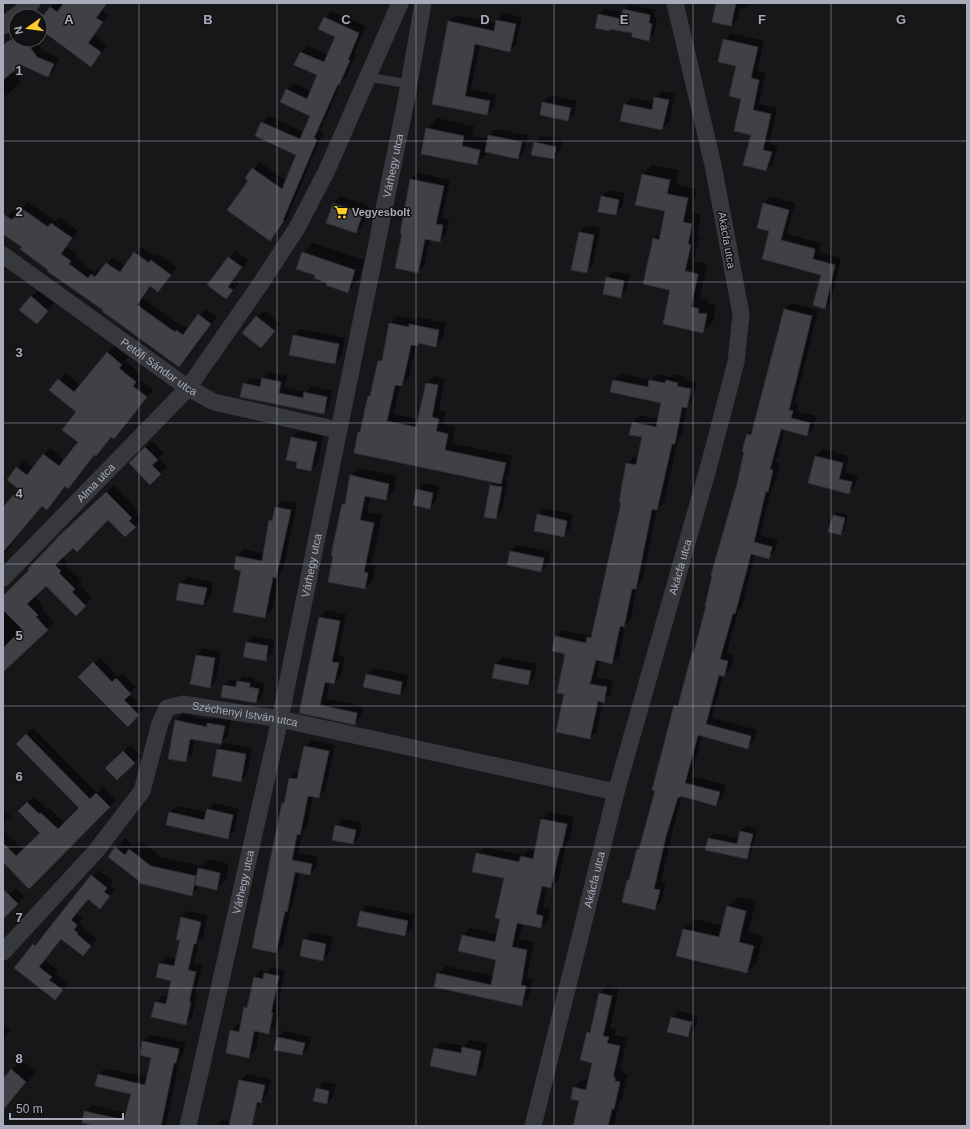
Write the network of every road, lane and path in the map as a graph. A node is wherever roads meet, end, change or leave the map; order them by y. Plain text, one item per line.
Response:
1 (32, 3) edge
2 (400, 3) edge
3 (423, 3) edge
4 (675, 3) edge
5 (3, 26) edge
6 (368, 77) junction
7 (409, 84) junction
8 (3, 255) edge
9 (188, 388) junction
10 (338, 430) junction
11 (3, 578) edge
12 (280, 719) junction
13 (616, 792) junction
14 (3, 952) edge
15 (188, 1126) edge
16 (533, 1126) edge

1 - 5 street
2 - 6 street
3 - 7 street, Várhegy utca
4 - 13 street, Akácfa utca
6 - 7 lane
6 - 9 street
7 - 10 street, Várhegy utca
8 - 9 street, Petőfi Sándor utca
9 - 10 street, Petőfi Sándor utca
9 - 11 street, Alma utca
10 - 12 street, Várhegy utca
12 - 13 street, Széchenyi István utca
12 - 14 street, Széchenyi István utca
12 - 15 street, Várhegy utca
13 - 16 street, Akácfa utca

